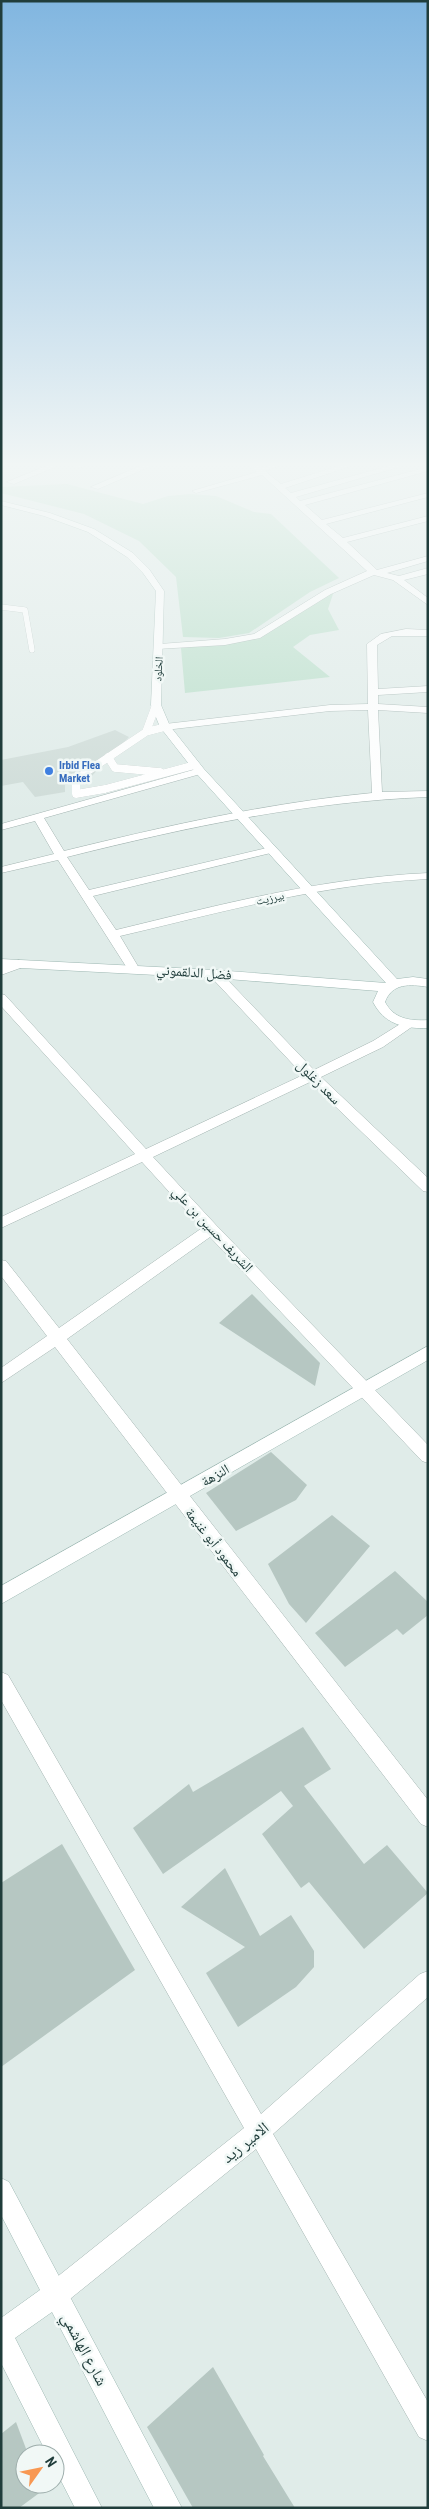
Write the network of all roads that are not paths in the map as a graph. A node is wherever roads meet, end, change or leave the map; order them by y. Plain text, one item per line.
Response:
1 (153, 581) edge
2 (354, 581) edge
3 (402, 581) edge
4 (427, 601) edge
5 (1, 608) edge
6 (428, 622) edge
7 (408, 632) junction
8 (428, 633) edge
9 (160, 647) junction
10 (32, 650) dead end
11 (428, 689) edge
12 (372, 692) junction
13 (156, 705) junction
14 (372, 707) junction
15 (428, 710) edge
16 (164, 727) junction
17 (146, 732) junction
18 (108, 758) junction
19 (197, 768) junction
20 (168, 773) junction
21 (377, 794) junction
22 (428, 794) edge
23 (240, 814) junction
24 (38, 817) junction
25 (1, 827) edge
26 (271, 850) junction
27 (59, 857) junction
28 (1, 870) edge
29 (428, 876) edge
30 (306, 890) junction
31 (86, 894) junction
32 (114, 934) junction
33 (1, 963) edge
34 (19, 964) junction
35 (133, 968) junction
36 (1, 971) edge
37 (215, 974) junction
38 (428, 983) edge
39 (390, 986) junction
40 (1, 998) edge
41 (410, 1024) junction
42 (428, 1024) edge
43 (312, 1076) junction
44 (146, 1155) junction
45 (428, 1187) edge
46 (1, 1223) edge
47 (211, 1229) junction
48 (1, 1265) edge
49 (56, 1338) junction
50 (428, 1352) edge
51 (1, 1377) edge
52 (364, 1388) junction
53 (428, 1456) edge
54 (179, 1496) junction
55 (1, 1596) edge
56 (1, 1681) edge
57 (428, 1817) edge
58 (428, 1982) edge
59 (258, 2132) junction
60 (1, 2190) edge
61 (56, 2294) junction
62 (1, 2334) edge
63 (428, 2428) edge
64 (89, 2508) edge
65 (169, 2508) edge

1 - 9 street, الخلود
2 - 9 street
3 - 4 street
5 - 10 lane
6 - 7 street
7 - 8 street
7 - 12 street
9 - 13 street, الخلود
11 - 12 street
12 - 14 street
13 - 16 street, الخلود
13 - 17 lane
14 - 15 street
14 - 16 street
14 - 21 street
16 - 17 lane
16 - 19 street, الخلود
17 - 18 lane
18 - 20 lane
18 - 20 lane
19 - 20 lane
19 - 23 street, الخلود
19 - 24 street
21 - 22 street
21 - 23 street
23 - 26 street, الخلود
23 - 27 street
24 - 25 street
24 - 27 street
26 - 30 street, الخلود
26 - 31 street
27 - 28 street
27 - 31 street
29 - 30 street, بيرزيت
30 - 32 street, بيرزيت
30 - 39 street, الخلود
31 - 32 street
32 - 35 street
33 - 34 street, فضل الدلقموني
34 - 35 street, فضل الدلقموني
34 - 36 street
35 - 37 street, فضل الدلقموني
37 - 39 street, فضل الدلقموني
37 - 43 street, سعد زغلول
38 - 39 street, فضل الدلقموني
39 - 41 street
40 - 44 street, الشريف حسين بن علي
41 - 42 street
41 - 43 street
43 - 44 street
43 - 45 street, سعد زغلول
44 - 46 street
44 - 47 street, الشريف حسين بن علي
47 - 49 street
47 - 52 street, الشريف حسين بن علي
48 - 49 street, محمود أبو غنيمة
49 - 51 street
49 - 54 street, محمود أبو غنيمة
50 - 52 street, النزهة
52 - 53 street, الشريف حسين بن علي
52 - 54 street, النزهة
54 - 55 street, النزهة
54 - 57 street, محمود أبو غنيمة
56 - 59 street
58 - 59 street, الامير زيد
59 - 61 street, الامير زيد
59 - 63 street
60 - 61 street, شارع الهاشمي
61 - 62 street, الامير زيد
61 - 65 street, شارع الهاشمي
62 - 64 street

